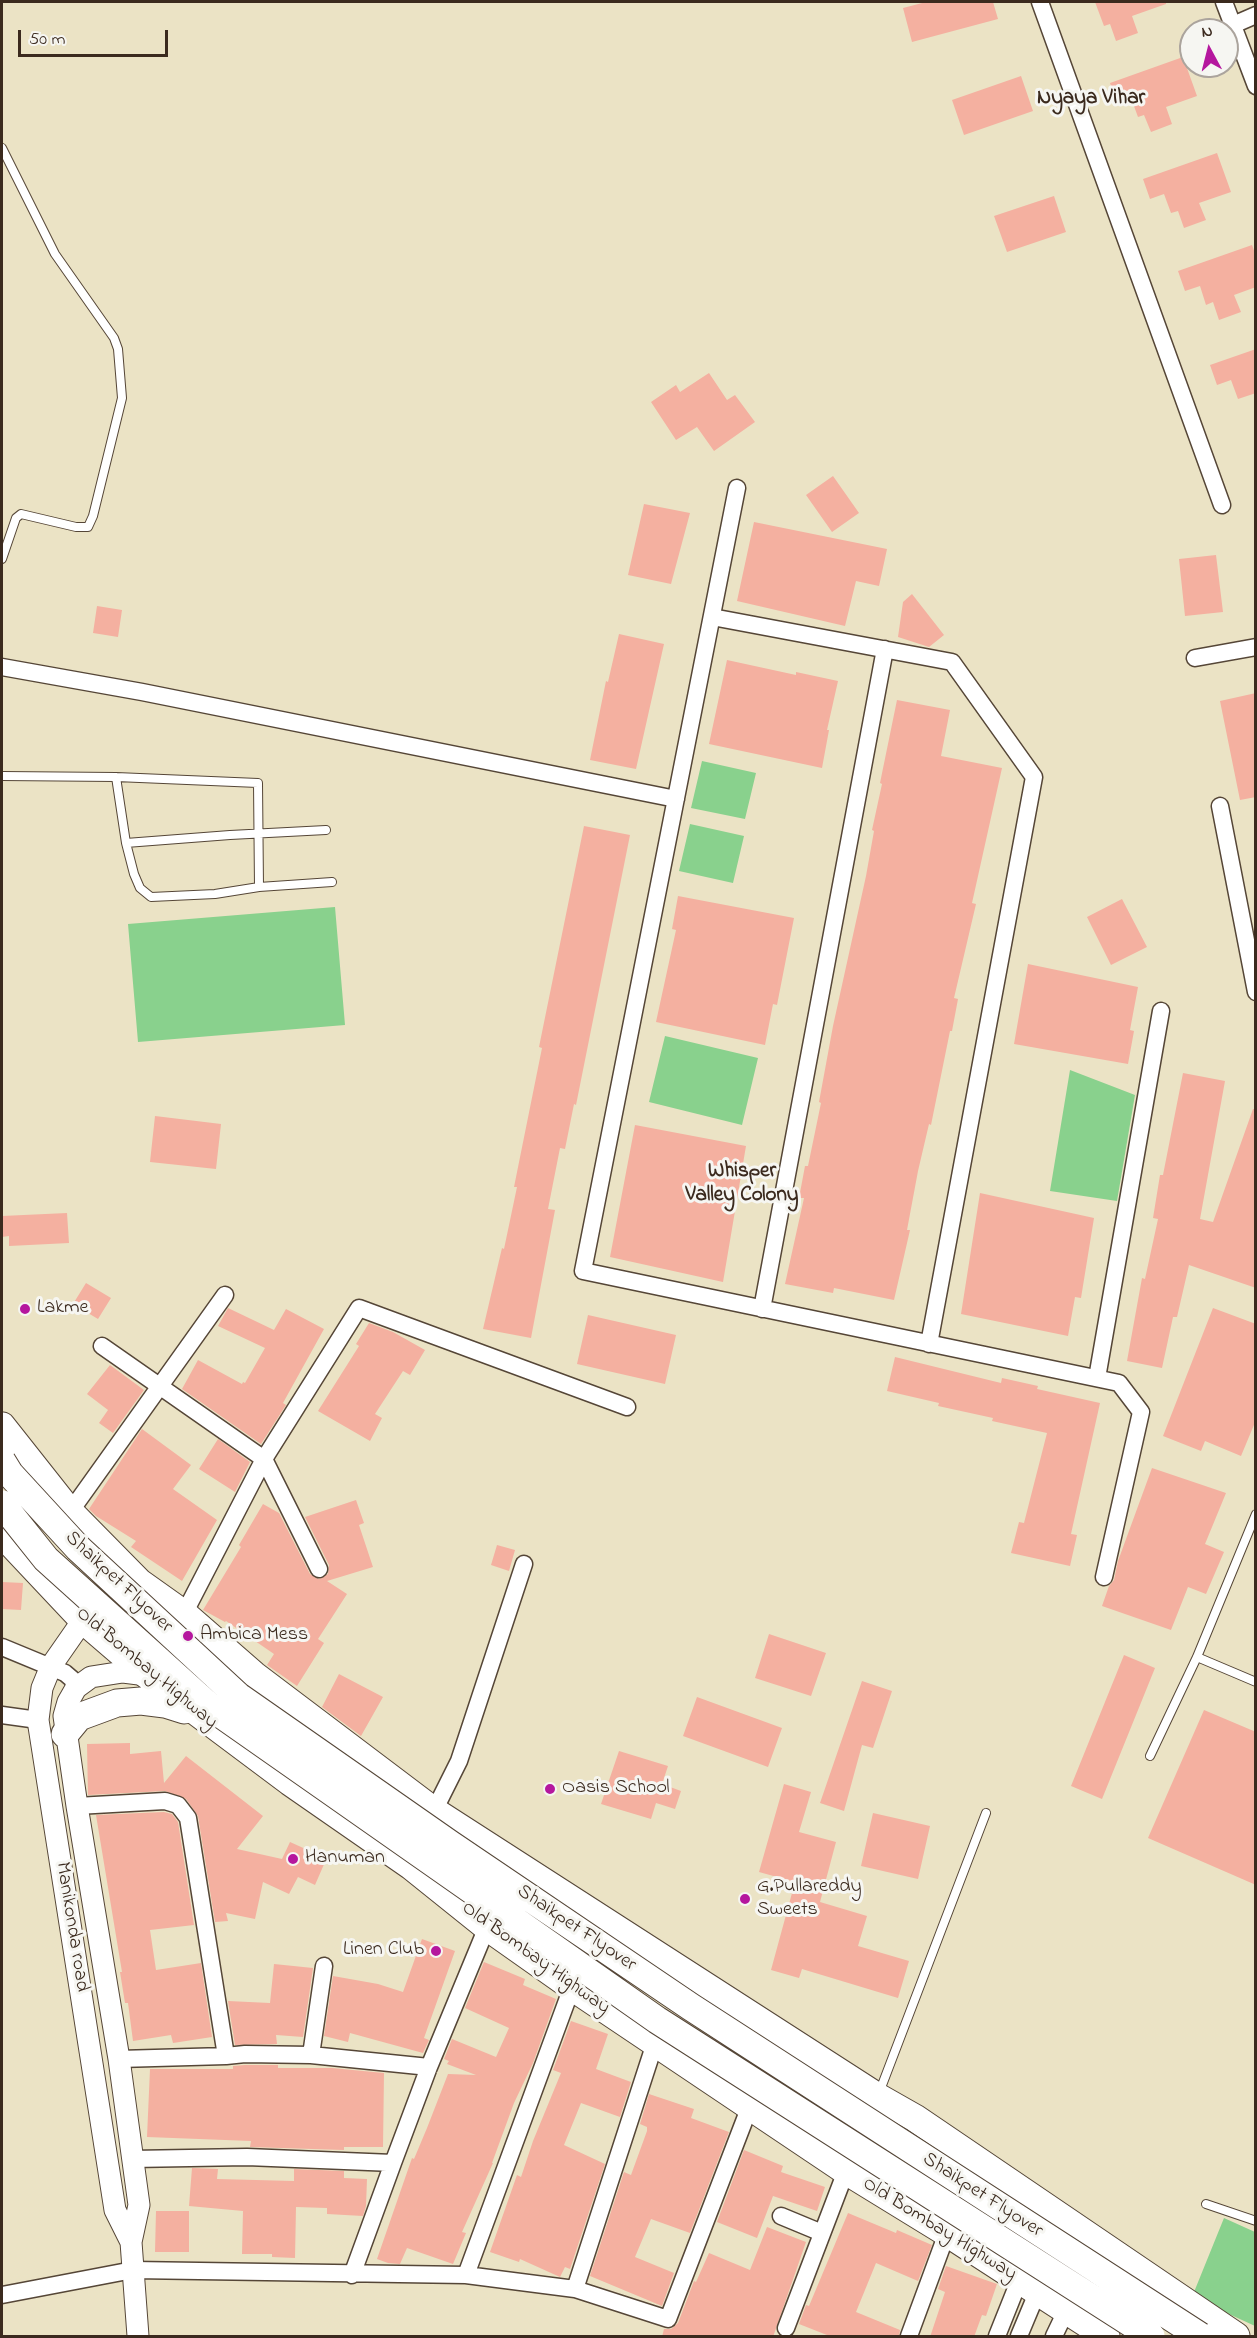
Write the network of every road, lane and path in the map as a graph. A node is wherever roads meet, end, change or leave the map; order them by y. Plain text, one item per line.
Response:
1 (1040, 2) edge
2 (1224, 2) edge
3 (1256, 15) edge
4 (1230, 18) edge
5 (1239, 22) edge
6 (1239, 41) edge
7 (1256, 86) edge
8 (2, 148) edge
9 (737, 488) dead end
10 (1222, 505) dead end
11 (2, 559) edge
12 (712, 617) junction
13 (1256, 647) edge
14 (885, 649) junction
15 (1195, 658) dead end
16 (2, 666) edge
17 (2, 776) edge
18 (116, 777) junction
19 (676, 799) junction
20 (1220, 806) dead end
21 (326, 830) dead end
22 (258, 834) junction
23 (126, 843) junction
24 (332, 882) dead end
25 (259, 887) junction
26 (1256, 992) edge
27 (1161, 1011) dead end
28 (225, 1295) dead end
29 (762, 1309) junction
30 (929, 1344) junction
31 (102, 1346) dead end
32 (1097, 1378) junction
33 (160, 1388) junction
34 (627, 1407) dead end
35 (2, 1426) edge
36 (264, 1459) junction
37 (2, 1461) edge
38 (2, 1504) edge
39 (70, 1512) junction
40 (1256, 1514) edge
41 (2, 1534) edge
42 (524, 1564) dead end
43 (319, 1569) dead end
44 (1104, 1577) dead end
45 (184, 1614) junction
46 (83, 1620) junction
47 (2, 1647) edge
48 (1197, 1657) junction
49 (51, 1666) junction
50 (147, 1676) junction
51 (1256, 1682) edge
52 (76, 1688) junction
53 (196, 1714) junction
54 (2, 1715) edge
55 (38, 1720) junction
56 (65, 1734) junction
57 (1150, 1756) dead end
58 (77, 1806) junction
59 (434, 1811) junction
60 (986, 1813) dead end
61 (487, 1927) junction
62 (324, 1965) dead end
63 (572, 1987) junction
64 (655, 2043) junction
65 (310, 2055) junction
66 (226, 2056) junction
67 (119, 2060) junction
68 (429, 2067) junction
69 (878, 2097) junction
70 (750, 2106) junction
71 (132, 2159) junction
72 (393, 2163) junction
73 (846, 2171) junction
74 (993, 2172) junction
75 (1206, 2204) dead end
76 (781, 2216) dead end
77 (1256, 2222) edge
78 (822, 2233) junction
79 (947, 2233) junction
80 (131, 2242) junction
81 (133, 2270) junction
82 (352, 2274) junction
83 (466, 2275) junction
84 (1028, 2287) junction
85 (575, 2289) junction
86 (2, 2295) edge
87 (1066, 2312) junction
88 (786, 2328) dead end
89 (138, 2337) edge
90 (909, 2337) edge
91 (997, 2337) edge
92 (1019, 2337) edge
93 (1054, 2337) edge
94 (1106, 2337) edge
95 (1150, 2337) edge
96 (1200, 2337) edge
97 (1236, 2337) edge

1 - 10 street
2 - 4 street
3 - 5 street
6 - 7 street
8 - 11 lane
9 - 12 street
12 - 14 street
12 - 19 street
13 - 15 street
14 - 29 street
14 - 30 street
16 - 19 street
17 - 18 lane
18 - 22 lane
18 - 23 lane
19 - 29 street
20 - 26 street
21 - 22 lane
22 - 23 lane
22 - 25 lane
23 - 25 lane
24 - 25 lane
27 - 32 street
28 - 33 street
29 - 30 street
30 - 32 street
31 - 33 street
32 - 44 street
33 - 36 street
33 - 39 street
34 - 36 street
35 - 39 main road
36 - 43 street
36 - 45 street
37 - 96 main road, Shaikpet Flyover, bridge
38 - 95 main road, Shaikpet Flyover, bridge
39 - 45 main road
40 - 48 lane
41 - 46 main road, Old Bombay Highway
42 - 59 street
45 - 59 main road
46 - 49 street, Manikonda road
46 - 50 main road, Old Bombay Highway
47 - 49 street
48 - 51 lane
48 - 57 lane
49 - 52 street
49 - 55 street, Manikonda road
50 - 52 street
50 - 53 main road, Old Bombay Highway
52 - 56 street, Manikonda road
53 - 56 main road
53 - 61 main road, Old Bombay Highway
54 - 55 street
55 - 80 street, Manikonda road
56 - 58 street, Manikonda road
58 - 66 street
58 - 67 street, Manikonda road
59 - 69 main road
60 - 69 lane
61 - 63 main road, Old Bombay Highway
61 - 68 street
62 - 65 street
63 - 64 main road, Old Bombay Highway
63 - 83 street
64 - 70 main road, Old Bombay Highway
64 - 85 street
65 - 66 street
65 - 68 street
66 - 67 street
67 - 71 street, Manikonda road
68 - 72 street
69 - 74 main road
70 - 73 main road, Old Bombay Highway
70 - 85 street
71 - 72 street
71 - 80 street, Manikonda road
72 - 82 street
73 - 78 street
73 - 79 main road, Old Bombay Highway
74 - 79 main road
74 - 97 main road
75 - 77 lane
76 - 78 street
78 - 88 street
79 - 84 main road, Old Bombay Highway
79 - 90 street
80 - 81 street, Manikonda road
81 - 82 street
81 - 86 street
81 - 89 street, Manikonda road
82 - 83 street
83 - 85 street
84 - 87 main road, Old Bombay Highway
84 - 91 street
84 - 92 street
87 - 93 street
87 - 94 main road, Old Bombay Highway

